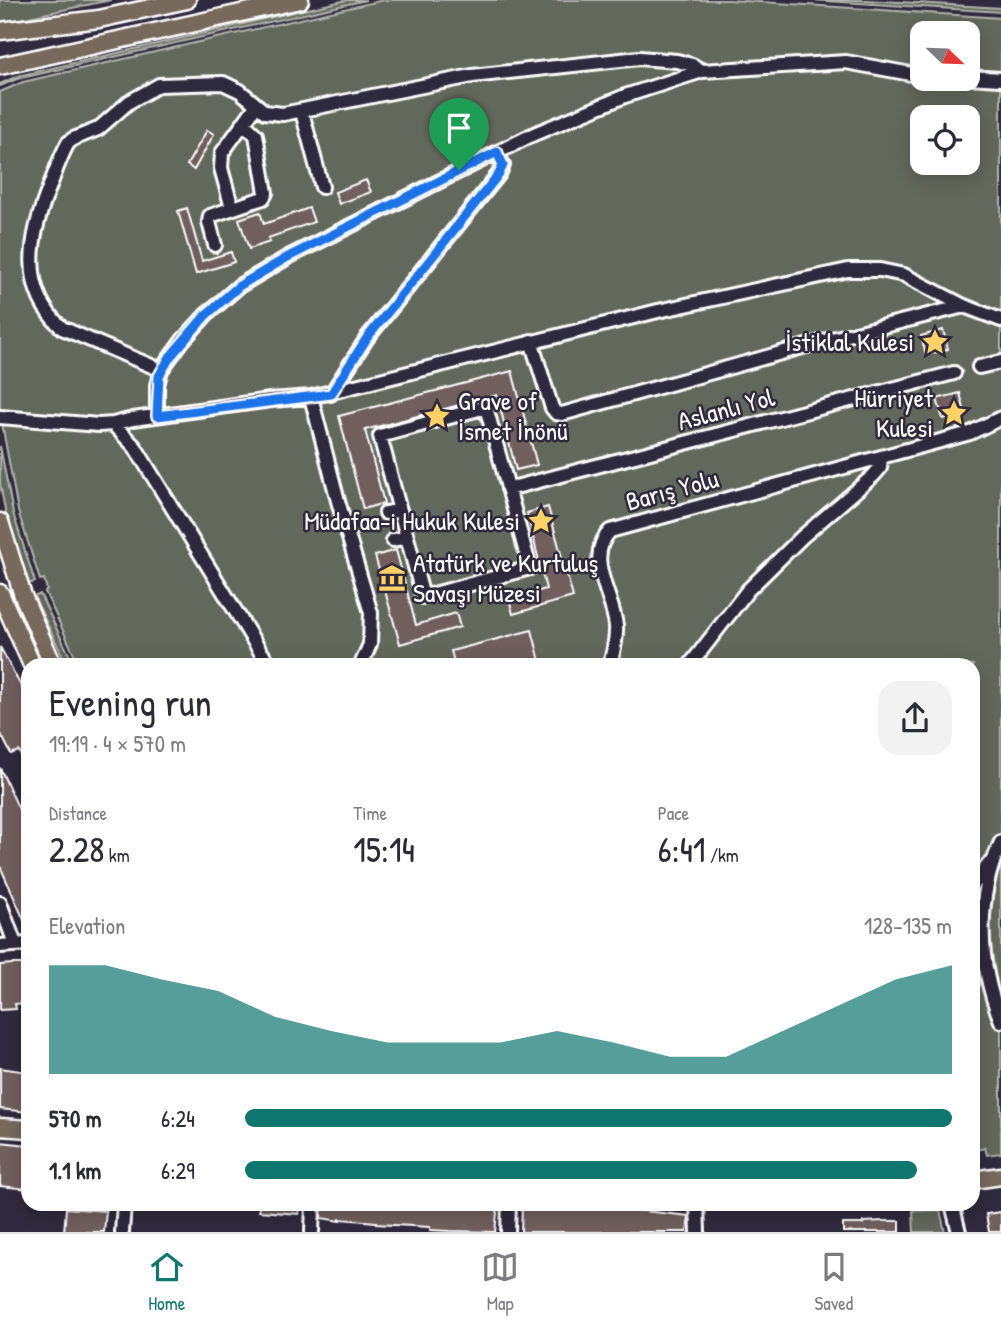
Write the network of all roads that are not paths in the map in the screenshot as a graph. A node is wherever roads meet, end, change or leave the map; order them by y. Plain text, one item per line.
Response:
1 (187, 0) edge
2 (300, 0) edge
3 (0, 31) edge
4 (0, 66) edge
5 (702, 71) junction
6 (910, 74) edge
7 (980, 78) edge
8 (1001, 79) edge
9 (256, 106) junction
10 (302, 112) junction
11 (243, 123) junction
12 (497, 152) junction
13 (321, 187) dead end
14 (232, 208) junction
15 (215, 245) dead end
16 (964, 306) junction
17 (1001, 320) edge
18 (531, 341) junction
19 (1001, 362) edge
20 (979, 367) dead end
21 (161, 370) junction
22 (954, 373) dead end
23 (331, 394) junction
24 (311, 397) junction
25 (157, 416) junction
26 (1001, 418) edge
27 (0, 420) edge
28 (113, 424) junction
29 (881, 457) junction
30 (508, 489) junction
31 (400, 509) junction
32 (386, 513) dead end
33 (0, 522) edge
34 (407, 537) junction
35 (393, 540) dead end
36 (0, 593) edge
37 (29, 658) edge
38 (50, 658) edge
39 (266, 658) edge
40 (364, 658) edge
41 (612, 658) edge
42 (695, 658) edge
43 (1001, 842) edge
44 (994, 858) junction
45 (980, 876) edge
46 (0, 903) edge
47 (21, 942) edge
48 (21, 944) edge
49 (0, 946) edge
50 (1001, 1021) edge
51 (0, 1127) edge
52 (21, 1128) edge
53 (1001, 1176) edge
54 (980, 1179) edge
55 (123, 1211) edge
56 (313, 1211) edge
57 (509, 1211) edge
58 (697, 1211) edge
59 (954, 1211) edge
60 (121, 1232) edge
61 (312, 1232) edge
62 (508, 1232) edge
63 (698, 1232) edge
64 (959, 1232) edge

1 - 3 main road
2 - 4 main road
5 - 6 street
5 - 10 street
5 - 12 street
7 - 8 street
9 - 10 street
9 - 11 street
9 - 21 street
10 - 13 street
11 - 14 street
11 - 14 street
12 - 21 street
12 - 23 street
14 - 15 street
16 - 17 street
16 - 18 street
16 - 18 street
18 - 23 street
19 - 20 street
21 - 25 street
22 - 30 street, Aslanlı Yol
23 - 24 street
24 - 25 street
24 - 40 street
25 - 28 street
26 - 29 street, Barış Yolu
27 - 28 street
28 - 39 street
29 - 41 street, Barış Yolu
29 - 42 street
30 - 31 street
30 - 34 street
31 - 32 street
31 - 34 street
33 - 38 main road
34 - 35 street
36 - 37 main road
43 - 44 street
44 - 45 street
44 - 50 street
46 - 47 street
48 - 49 street
51 - 52 main road
53 - 54 main road
55 - 60 street
56 - 61 street
57 - 62 street
58 - 63 street
59 - 64 street

